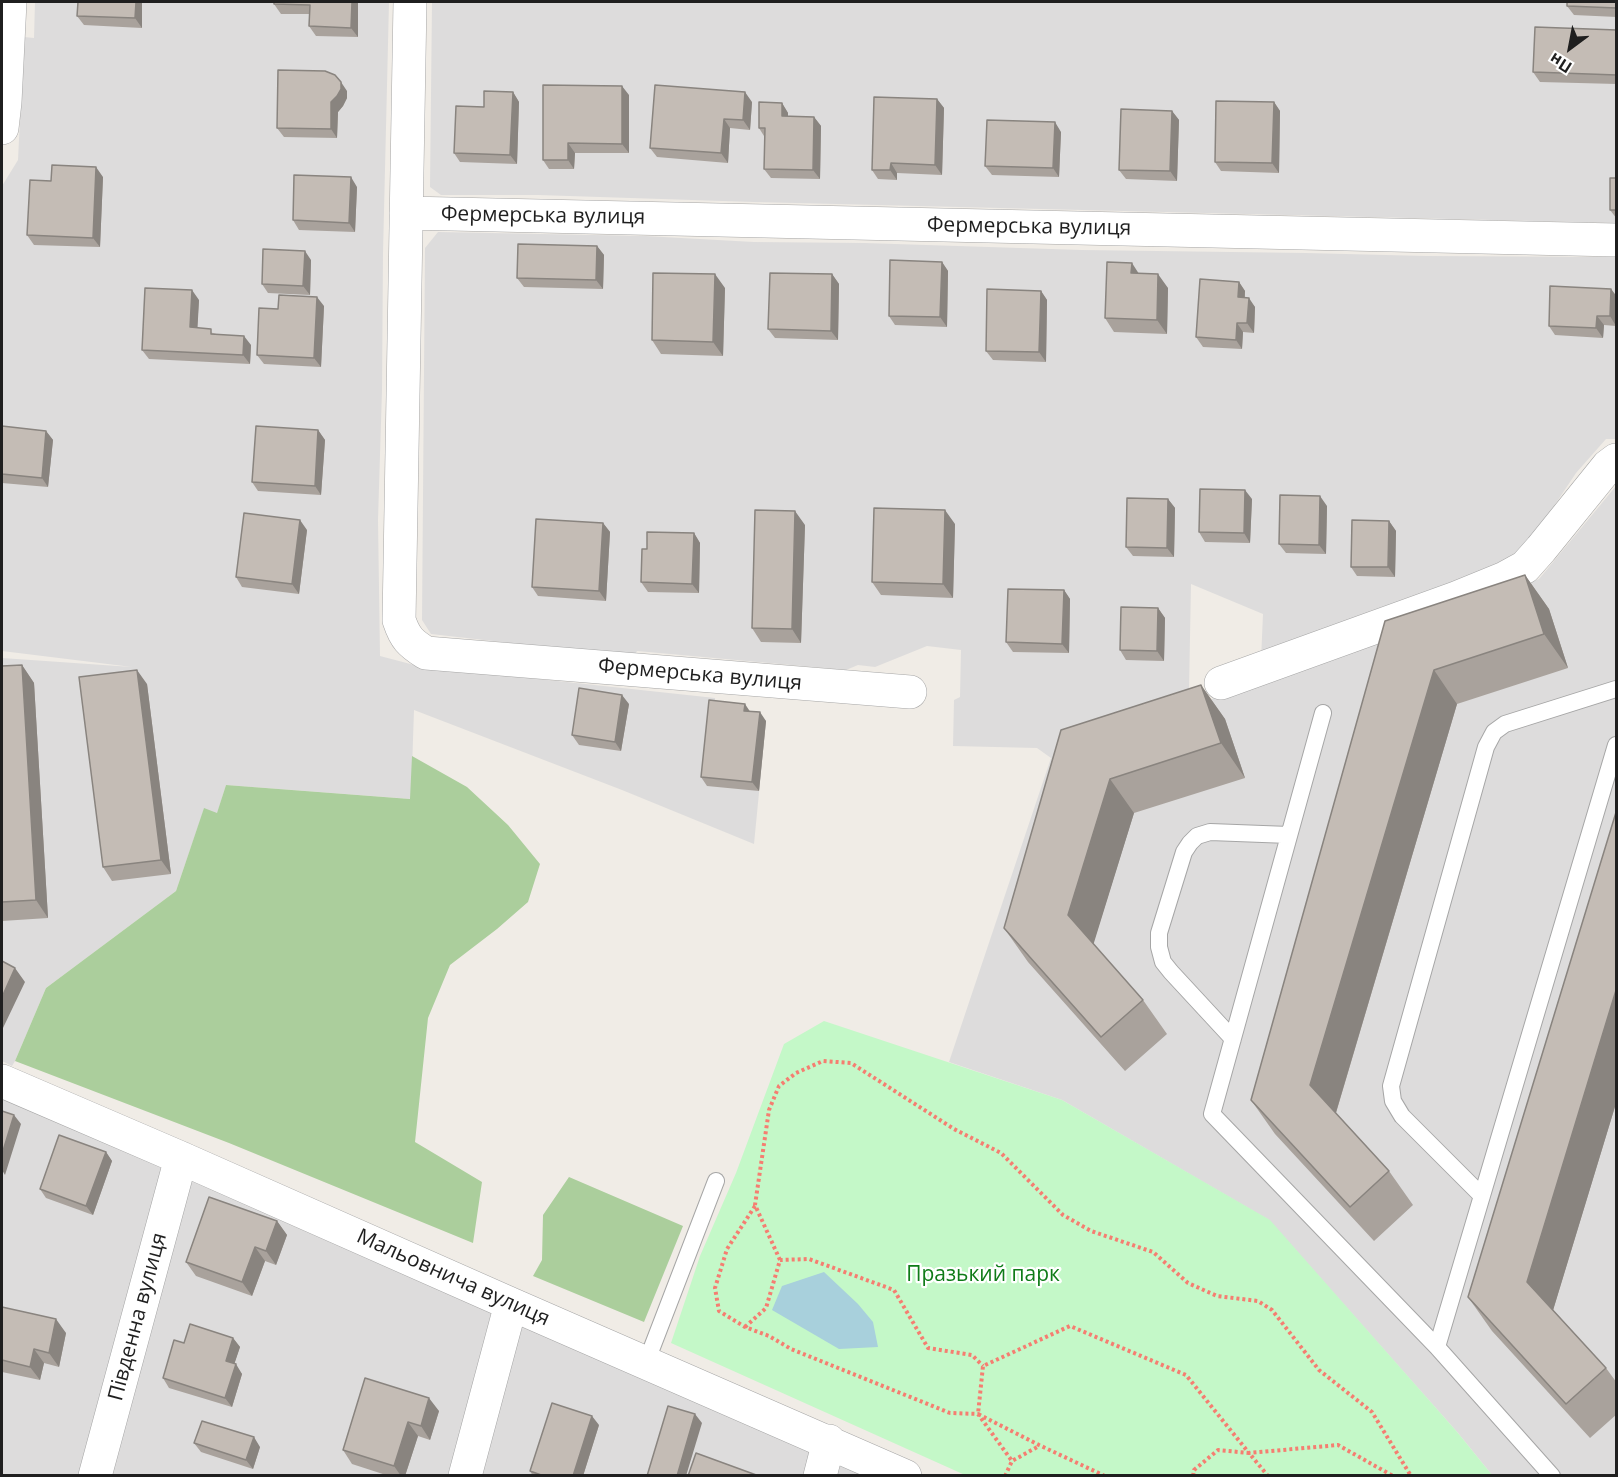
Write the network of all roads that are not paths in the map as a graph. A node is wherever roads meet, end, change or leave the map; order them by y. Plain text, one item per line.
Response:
1 (10, 2) edge
2 (410, 2) edge
3 (2, 128) edge
4 (406, 213) junction
5 (1617, 240) edge
6 (1617, 460) edge
7 (1221, 683) dead end
8 (1617, 688) edge
9 (909, 692) dead end
10 (1323, 713) dead end
11 (1617, 746) edge
12 (1289, 835) junction
13 (1233, 1040) junction
14 (2, 1081) edge
15 (181, 1158) junction
16 (716, 1182) dead end
17 (1482, 1196) junction
18 (511, 1304) junction
19 (1437, 1347) junction
20 (646, 1363) junction
21 (829, 1442) junction
22 (95, 1476) edge
23 (465, 1476) edge
24 (820, 1476) edge
25 (904, 1476) edge
26 (1552, 1476) edge

1 - 3 street
2 - 4 street
4 - 5 street, Фермерська вулиця
4 - 9 street, Фермерська вулиця
6 - 7 street
8 - 17 lane
10 - 12 lane
11 - 17 lane
12 - 13 lane
12 - 13 lane
13 - 19 lane
14 - 15 street, Мальовнича вулиця
15 - 18 street, Мальовнича вулиця
15 - 22 street, Південна вулиця
16 - 20 lane
17 - 19 lane
18 - 20 street, Мальовнича вулиця
18 - 23 street
19 - 26 lane
20 - 21 street, Мальовнича вулиця
21 - 24 street
21 - 25 street, Мальовнича вулиця

